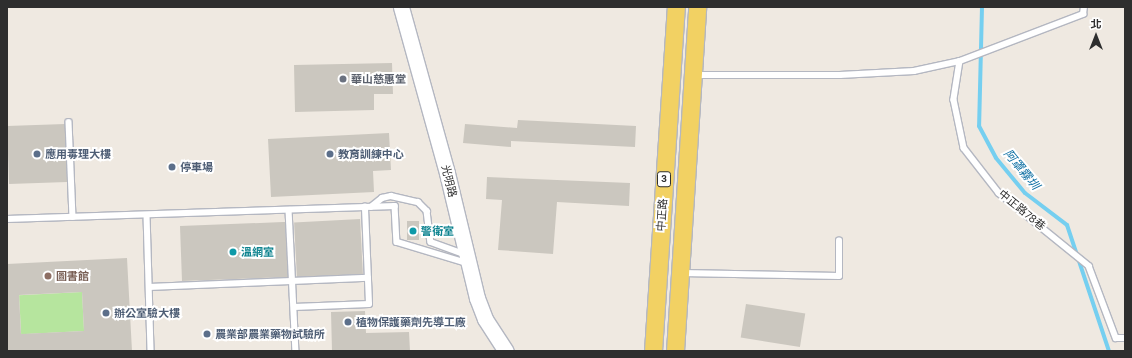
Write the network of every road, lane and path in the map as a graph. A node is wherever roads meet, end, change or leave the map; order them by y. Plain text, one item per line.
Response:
1 (401, 7) edge
2 (676, 7) edge
3 (697, 7) edge
4 (1084, 7) edge
5 (960, 61) junction
6 (694, 75) junction
7 (69, 122) dead end
8 (368, 207) junction
9 (289, 210) junction
10 (147, 214) junction
11 (73, 217) junction
12 (7, 219) edge
13 (839, 242) dead end
14 (468, 260) junction
15 (680, 273) junction
16 (368, 278) junction
17 (292, 282) junction
18 (149, 287) junction
19 (294, 307) junction
20 (1125, 338) edge
21 (150, 351) edge
22 (296, 351) edge
23 (506, 351) edge
24 (653, 351) edge
25 (675, 351) edge

1 - 14 street, 光明路
2 - 24 main road, 中正路 / 3
3 - 6 main road, 中正路 / 3
4 - 5 lane
5 - 6 lane
5 - 20 lane, 中正路78巷
6 - 15 main road, 中正路 / 3
7 - 11 lane
8 - 9 lane
8 - 14 lane
8 - 14 lane
8 - 16 lane
9 - 10 lane
9 - 17 lane
10 - 11 lane
10 - 18 lane
11 - 12 lane
13 - 15 lane
14 - 23 street, 光明路
15 - 25 main road, 中正路 / 3
16 - 17 lane
16 - 19 lane
17 - 18 lane
17 - 19 lane
18 - 21 lane
19 - 22 lane

